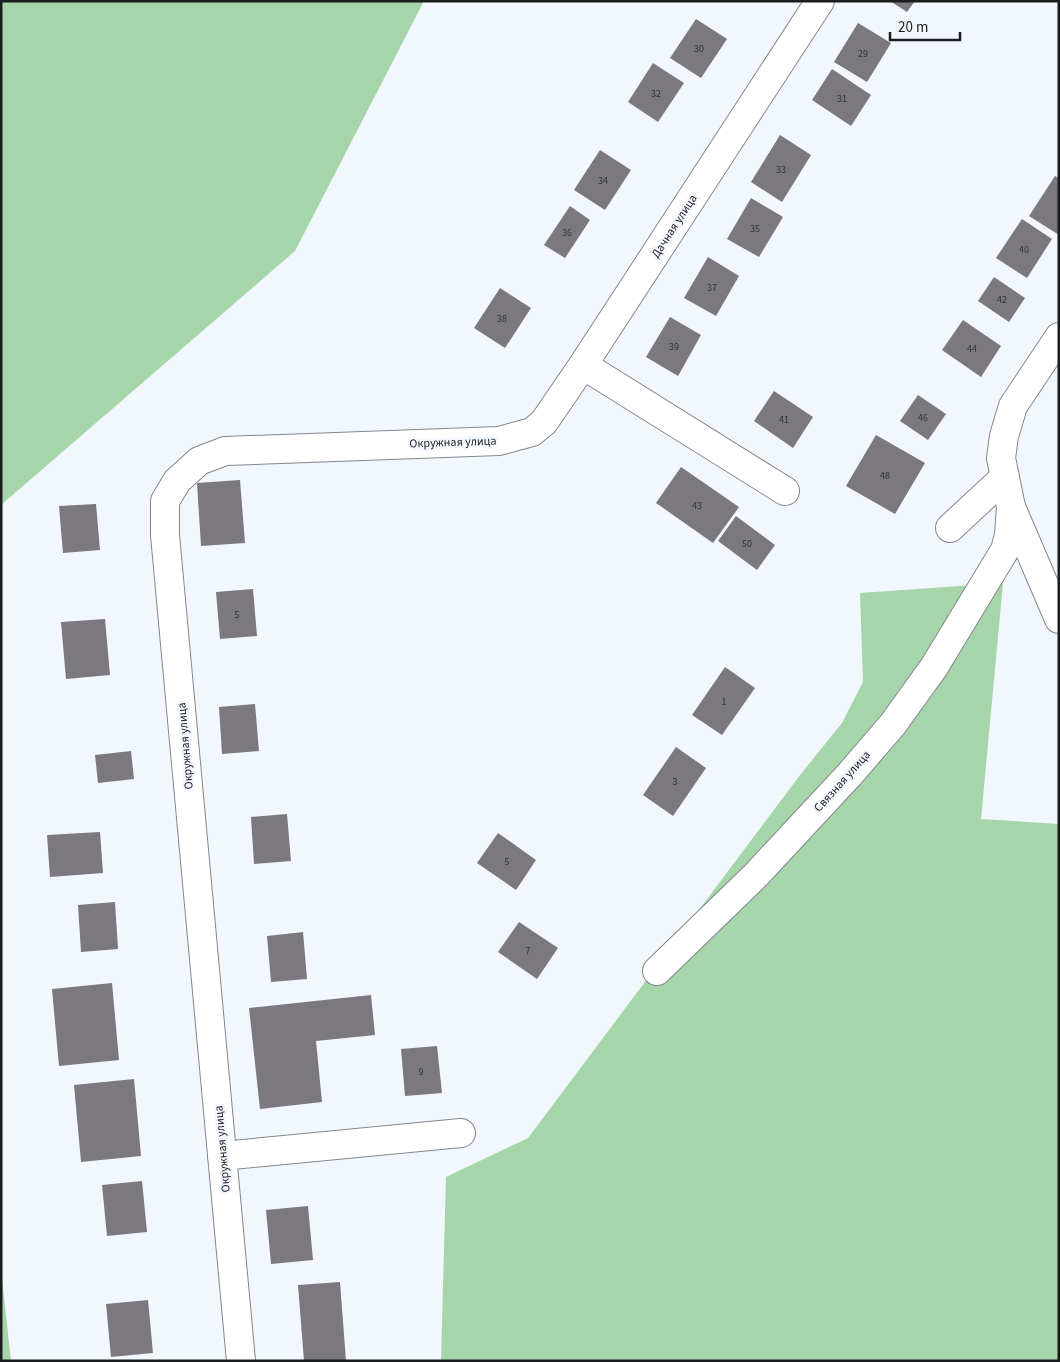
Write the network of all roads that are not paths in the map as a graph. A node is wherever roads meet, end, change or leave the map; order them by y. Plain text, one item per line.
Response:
1 (820, 1) edge
2 (1059, 336) edge
3 (582, 365) junction
4 (515, 437) joint
5 (1005, 477) junction
6 (785, 491) dead end
7 (1011, 507) junction
8 (950, 528) dead end
9 (1059, 619) edge
10 (657, 972) dead end
11 (461, 1133) dead end
12 (222, 1156) junction
13 (241, 1361) edge

1 - 3 street, Дачная улица
2 - 5 street
3 - 4 street, Дачная улица
3 - 6 street
4 - 12 street, Окружная улица
5 - 7 street
5 - 8 street
7 - 9 street
7 - 10 street, Связная улица
11 - 12 street
12 - 13 street, Окружная улица

